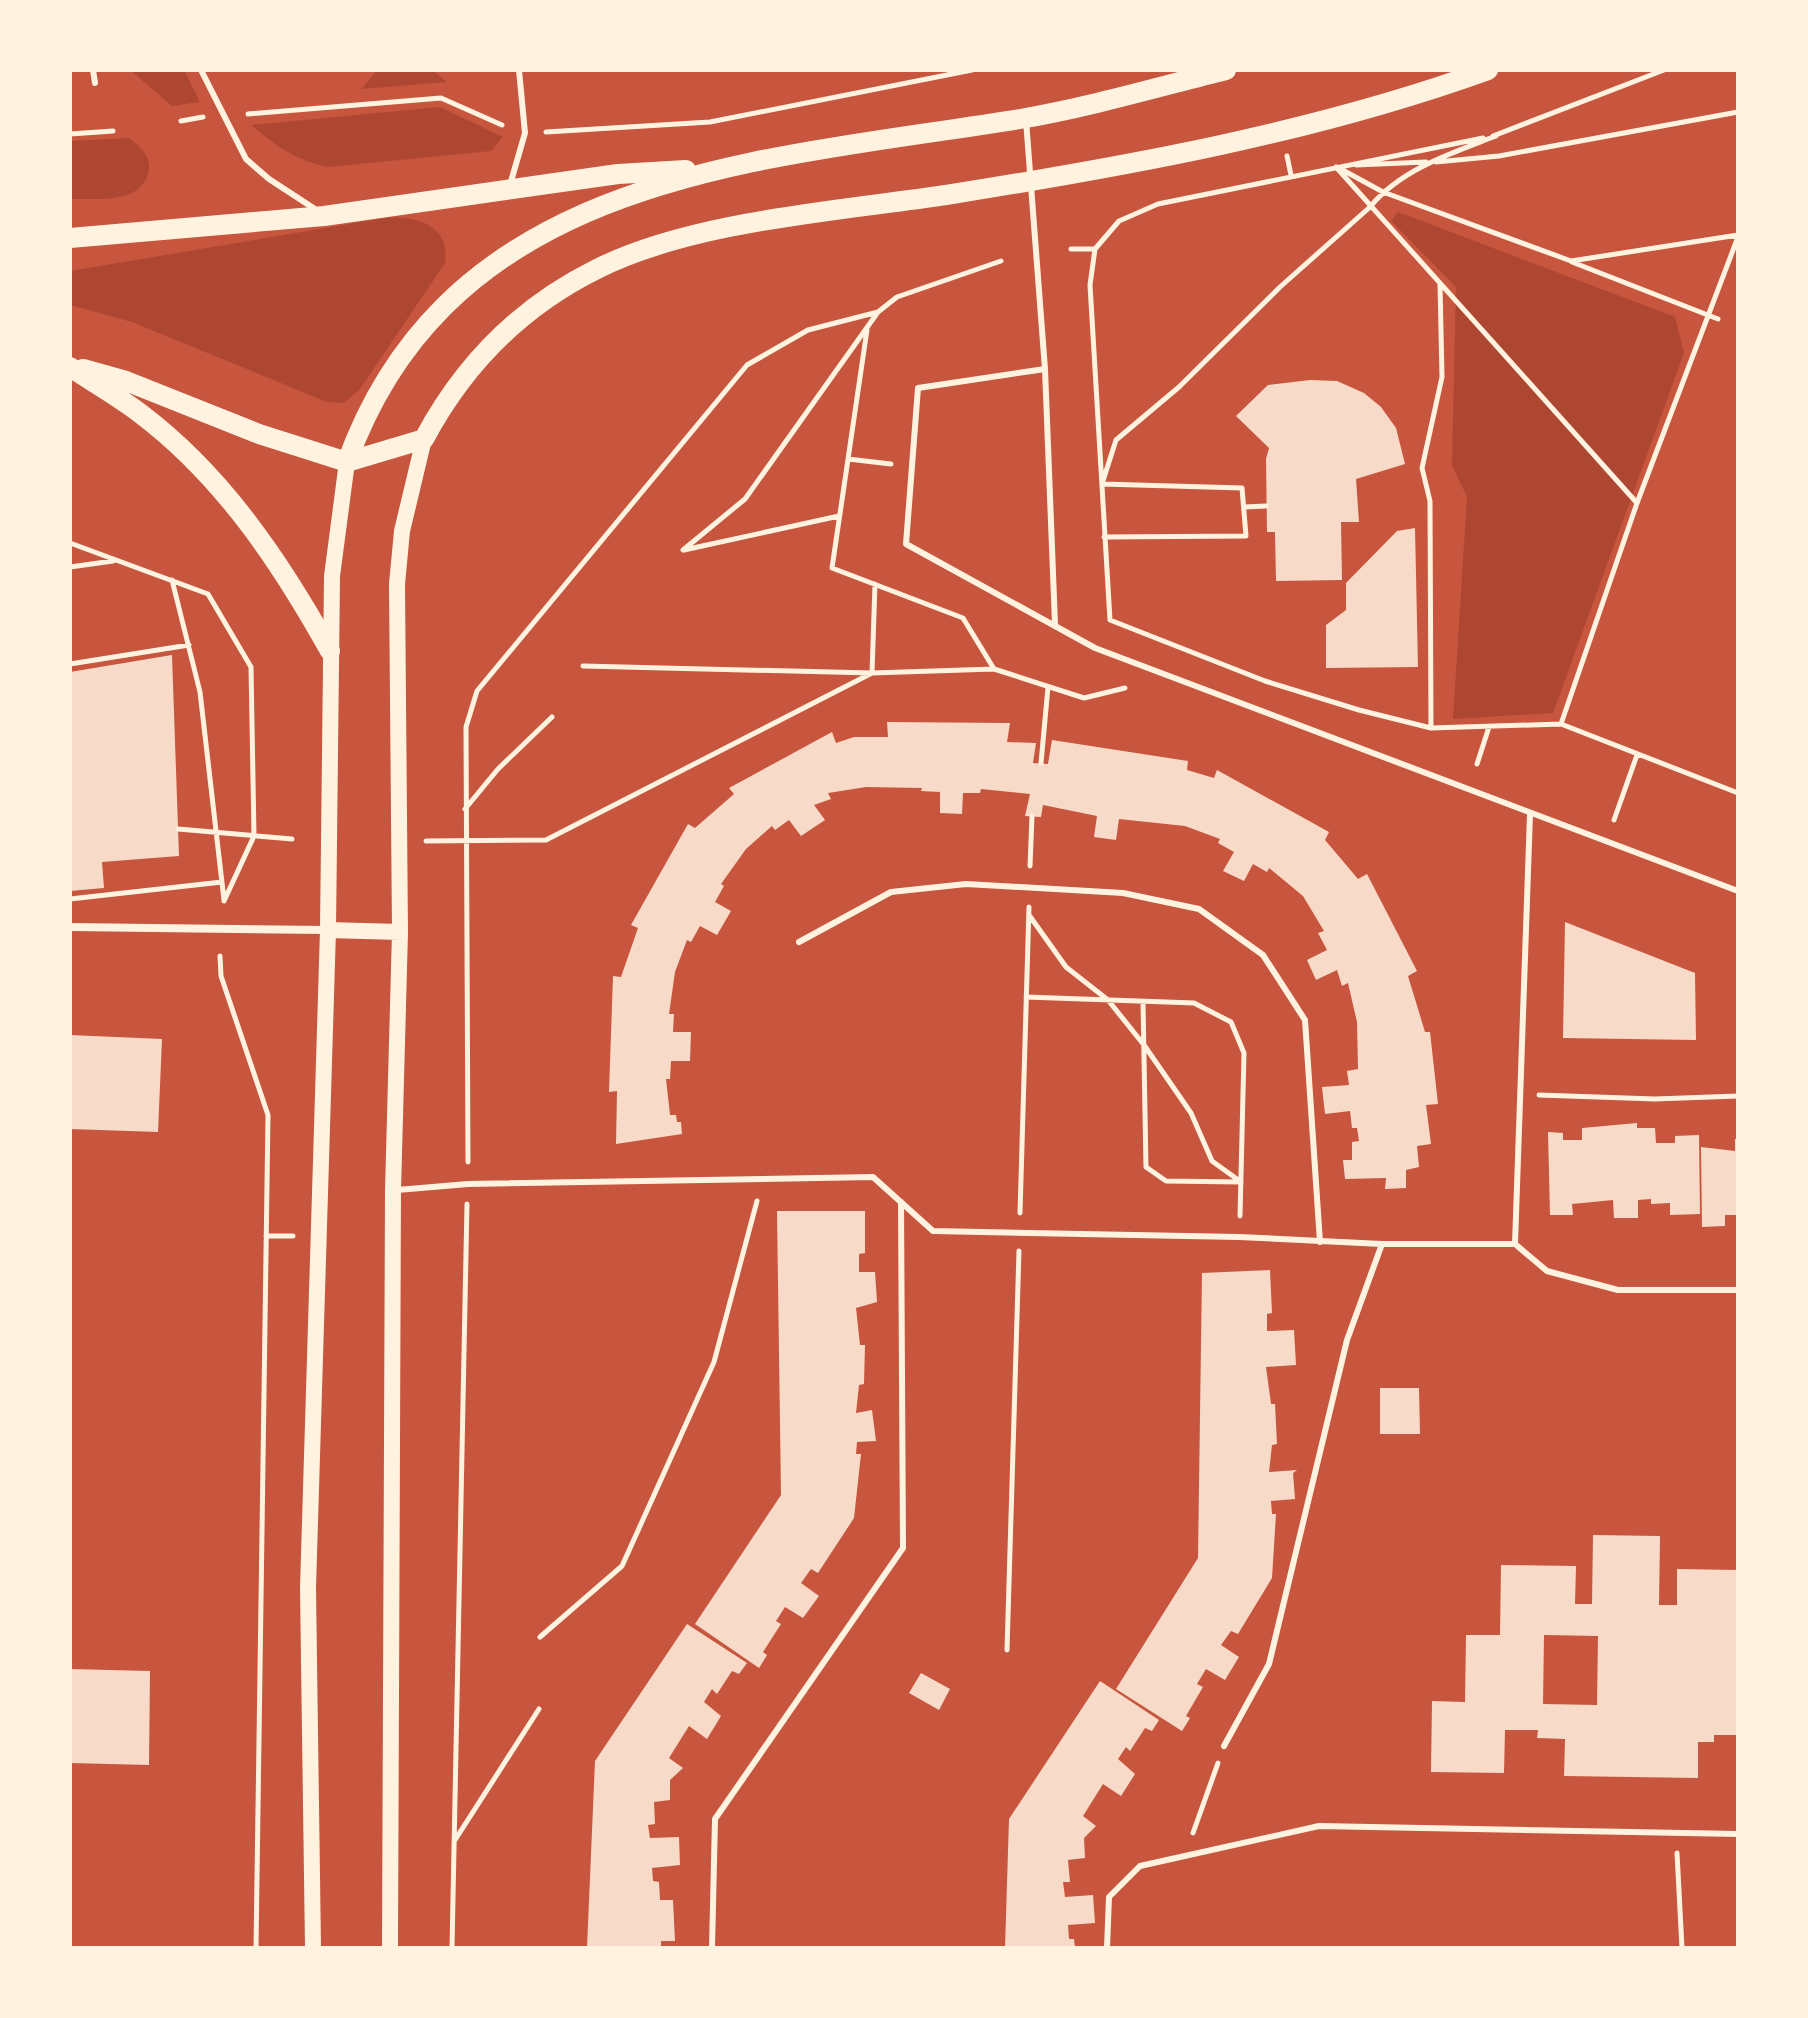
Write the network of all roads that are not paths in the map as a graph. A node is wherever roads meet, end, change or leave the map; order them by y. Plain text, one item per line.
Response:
1 (93, 70) edge
2 (201, 70) edge
3 (519, 70) edge
4 (1226, 70) edge
5 (1488, 70) edge
6 (95, 83) dead end
7 (1026, 118) junction
8 (713, 168) junction
9 (1032, 181) junction
10 (508, 192) junction
11 (324, 216) junction
12 (70, 238) edge
13 (70, 366) edge
14 (1045, 369) junction
15 (424, 439) junction
16 (347, 462) junction
17 (1055, 624) junction
18 (330, 651) junction
19 (1530, 814) junction
20 (1738, 891) edge
21 (70, 927) edge
22 (328, 930) junction
23 (400, 932) junction
24 (799, 942) dead end
25 (393, 1190) junction
26 (901, 1202) junction
27 (1320, 1242) junction
28 (1382, 1244) junction
29 (1515, 1244) junction
30 (1738, 1290) edge
31 (1224, 1746) road end
32 (1738, 1834) edge
33 (313, 1948) edge
34 (390, 1948) edge
35 (712, 1948) edge
36 (1107, 1948) edge

1 - 6 lane
2 - 11 lane
3 - 10 lane
4 - 7 main road
5 - 9 main road
7 - 8 main road
7 - 9 lane
8 - 10 main road
8 - 16 main road
9 - 14 lane
9 - 15 main road
10 - 11 main road
11 - 12 main road
13 - 16 main road
13 - 18 main road
14 - 17 lane
14 - 17 lane
15 - 16 main road
15 - 23 main road
16 - 18 main road
17 - 19 lane
18 - 22 main road
19 - 20 lane
19 - 29 lane
21 - 22 street
22 - 23 main road
22 - 33 main road
23 - 25 main road
24 - 27 lane
25 - 26 lane
25 - 34 main road
26 - 27 lane
26 - 35 lane
27 - 28 lane
28 - 29 lane
28 - 31 lane
29 - 30 lane
32 - 36 lane

